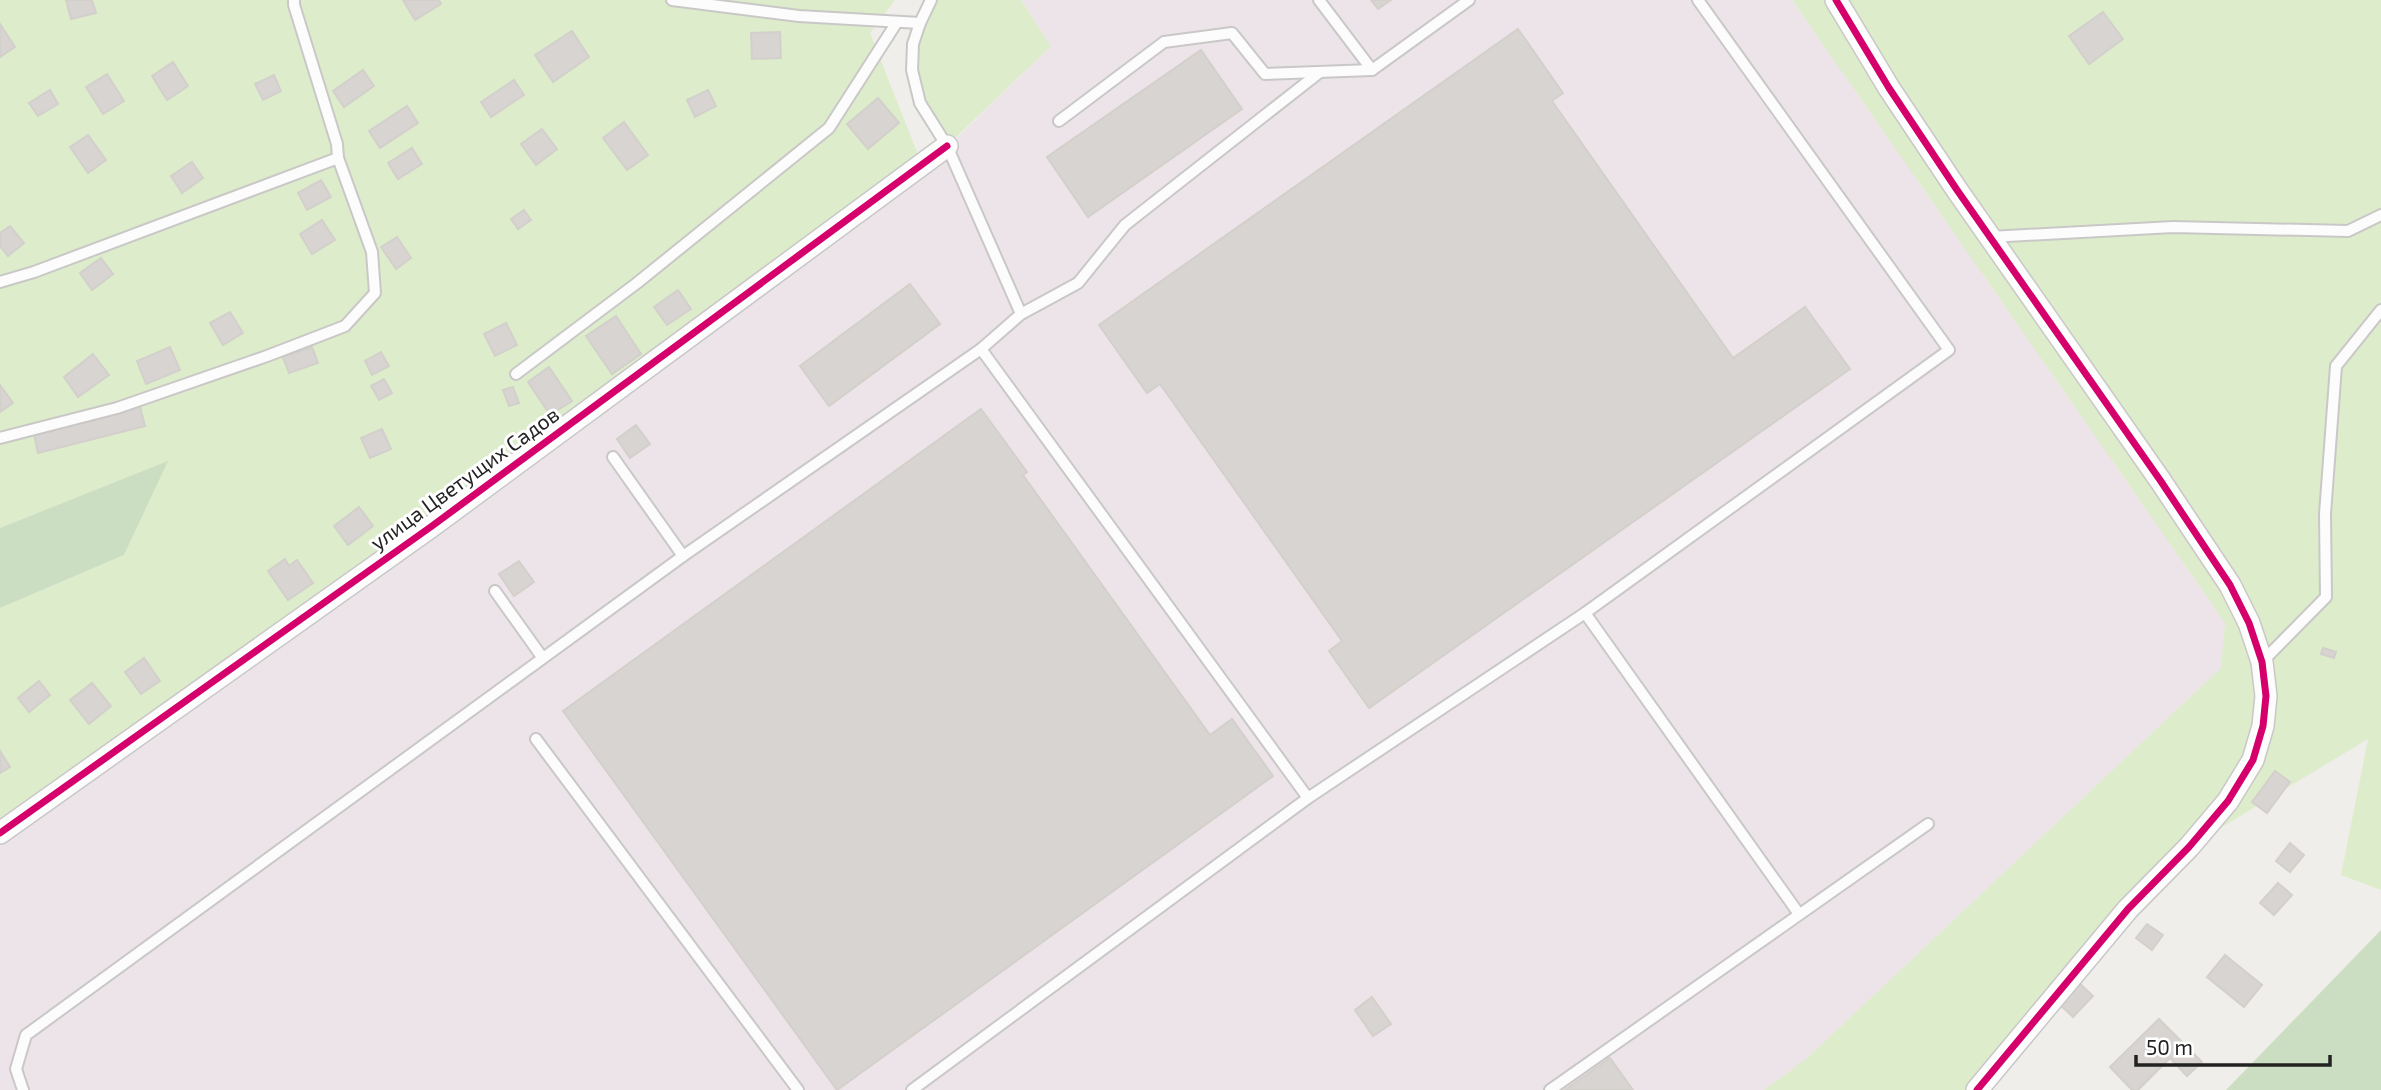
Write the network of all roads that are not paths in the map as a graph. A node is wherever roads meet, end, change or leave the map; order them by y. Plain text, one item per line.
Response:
1 (294, 0) edge
2 (672, 0) edge
3 (931, 0) edge
4 (1319, 0) edge
5 (1469, 0) edge
6 (1698, 0) edge
7 (1836, 0) edge
8 (897, 22) junction
9 (920, 23) junction
10 (1372, 70) junction
11 (1320, 72) junction
12 (1059, 121) dead end
13 (947, 146) junction
14 (338, 158) junction
15 (2381, 215) edge
16 (1990, 237) junction
17 (0, 282) edge
18 (2381, 310) edge
19 (1021, 314) junction
20 (981, 349) junction
21 (516, 374) dead end
22 (0, 438) edge
23 (612, 457) dead end
24 (683, 556) junction
25 (495, 591) dead end
26 (1585, 612) junction
27 (542, 657) junction
28 (2262, 662) junction
29 (536, 739) dead end
30 (1308, 798) junction
31 (1928, 824) dead end
32 (0, 833) edge
33 (1799, 914) junction
34 (23, 1090) edge
35 (798, 1090) edge
36 (912, 1090) edge
37 (1550, 1090) edge
38 (1977, 1090) edge

1 - 14 lane
2 - 8 lane
3 - 9 lane
4 - 10 lane
5 - 10 lane
6 - 26 lane
7 - 16 street
8 - 9 lane
8 - 21 lane
9 - 13 lane
10 - 11 lane
11 - 12 lane
11 - 19 lane
13 - 19 lane
13 - 32 street, улица Цветущих Садов
14 - 17 lane
14 - 22 lane
15 - 16 lane
16 - 28 street
18 - 28 lane
19 - 20 lane
20 - 24 lane
20 - 30 lane
23 - 24 lane
24 - 27 lane
25 - 27 lane
26 - 30 lane
26 - 33 lane
27 - 34 lane
28 - 38 street
29 - 35 lane
30 - 36 lane
31 - 33 lane
33 - 37 lane

